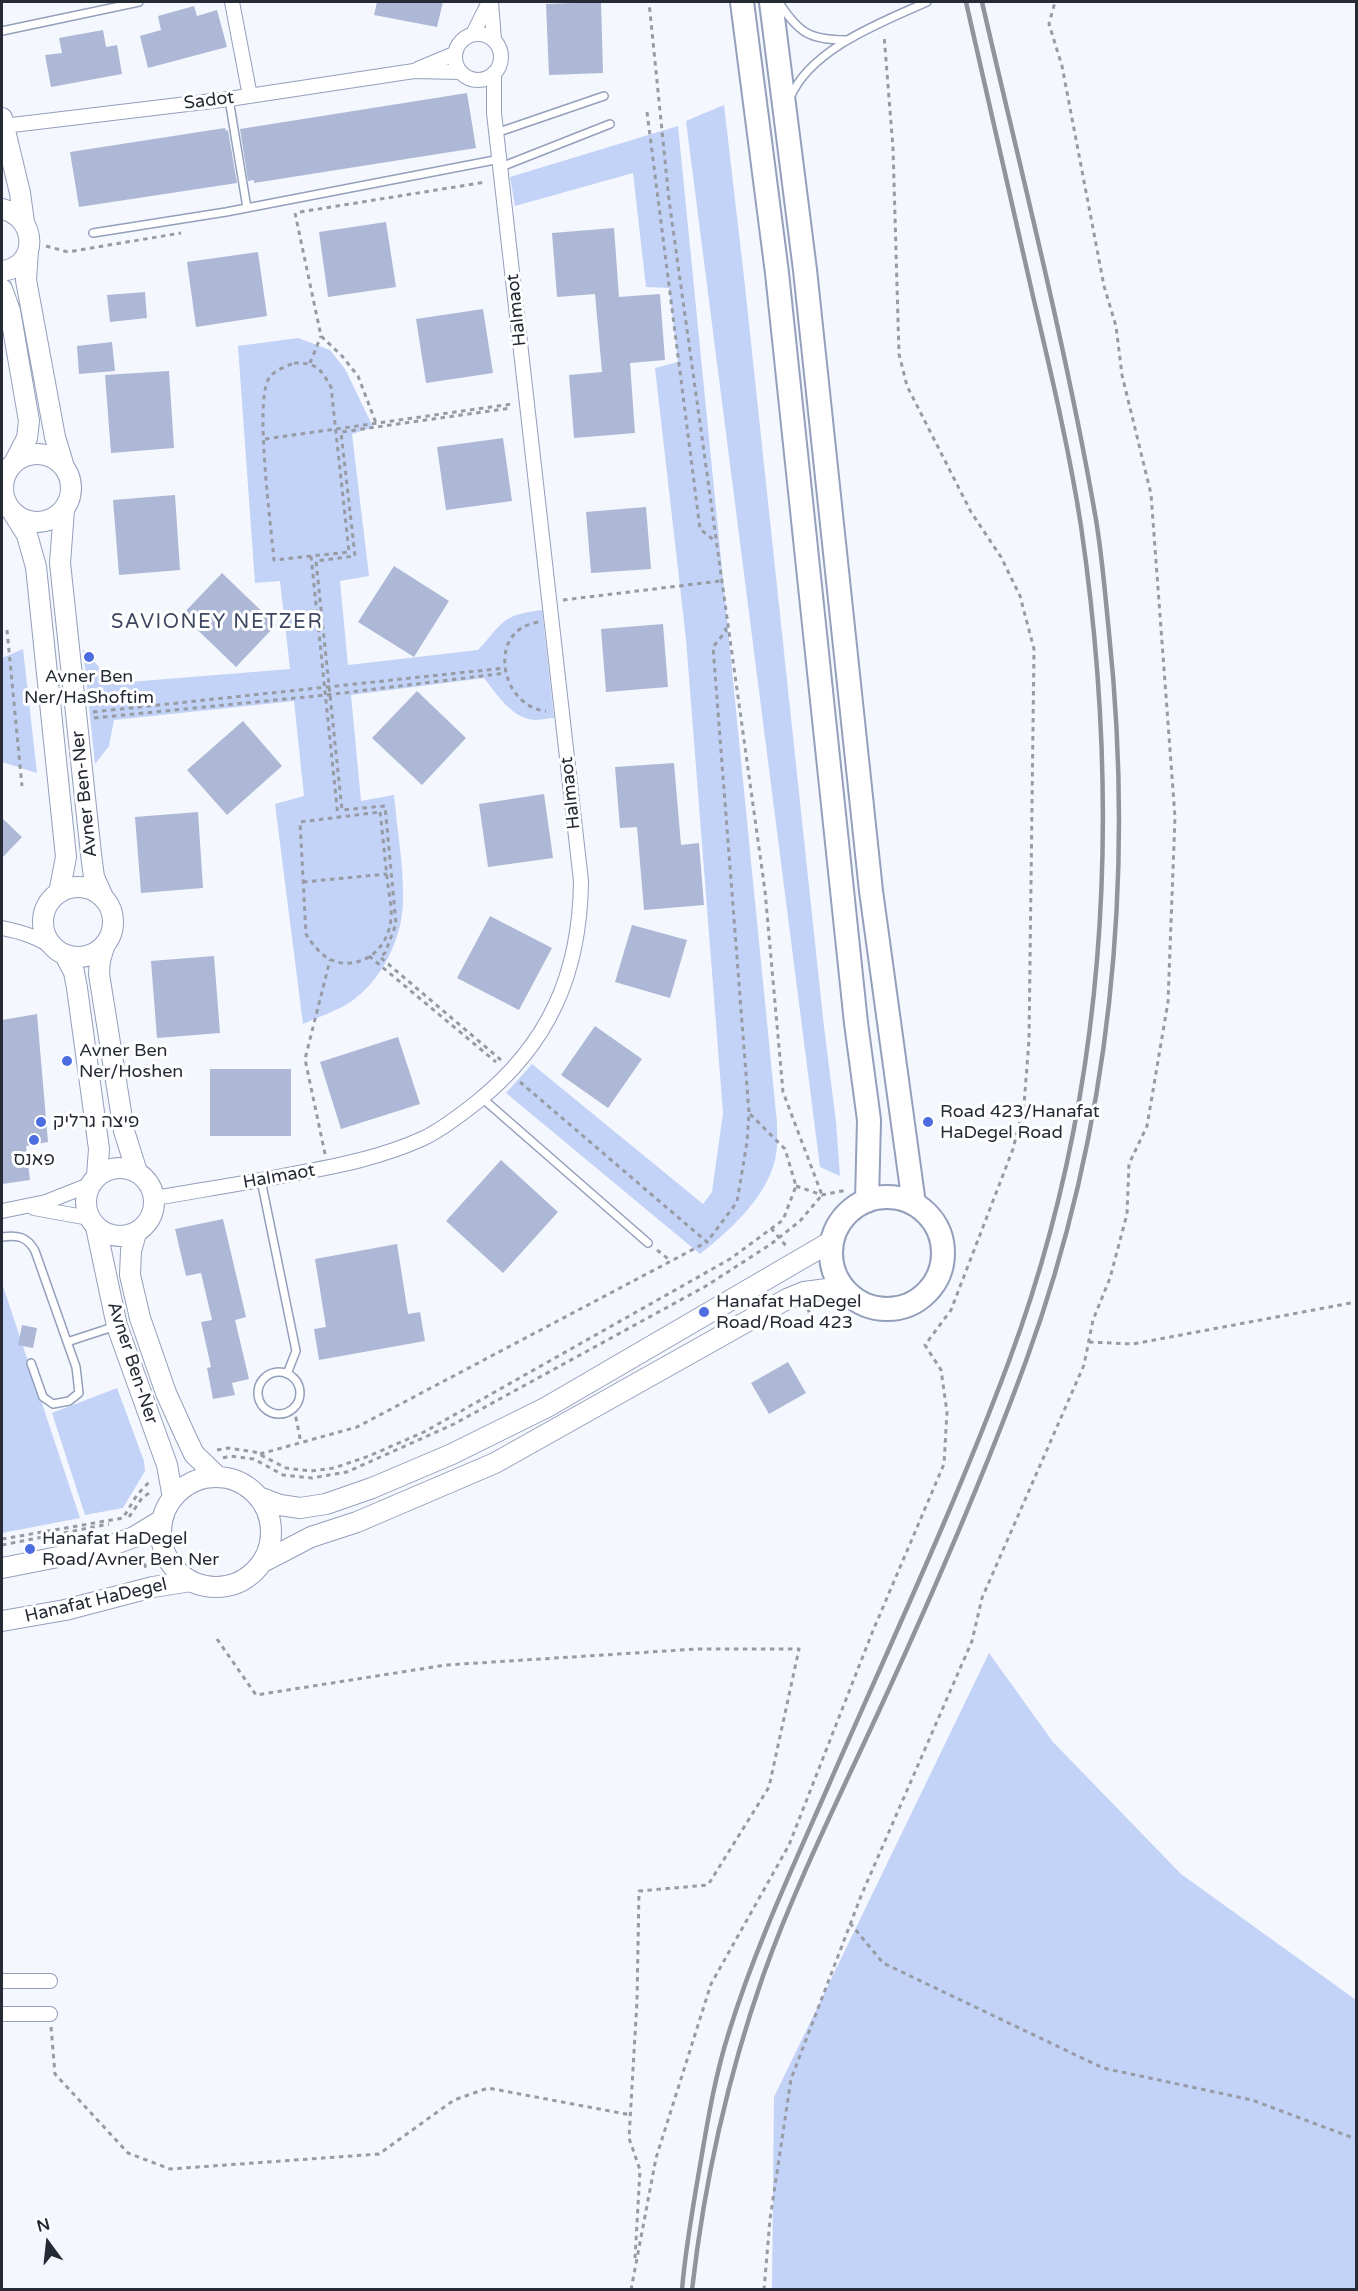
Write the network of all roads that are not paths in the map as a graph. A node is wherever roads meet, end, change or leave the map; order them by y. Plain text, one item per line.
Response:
1 (139, 2) edge
2 (232, 2) edge
3 (490, 2) edge
4 (742, 2) edge
5 (771, 2) edge
6 (778, 2) edge
7 (927, 2) edge
8 (2, 31) edge
9 (474, 34) junction
10 (494, 40) junction
11 (846, 40) junction
12 (454, 54) junction
13 (414, 71) junction
14 (460, 72) junction
15 (495, 73) junction
16 (478, 80) junction
17 (250, 96) junction
18 (604, 96) dead end
19 (229, 99) junction
20 (785, 111) junction
21 (494, 113) junction
22 (610, 124) dead end
23 (4, 126) edge
24 (496, 133) junction
25 (2, 163) edge
26 (501, 163) junction
27 (247, 208) junction
28 (2, 209) edge
29 (24, 222) junction
30 (93, 233) dead end
31 (28, 251) junction
32 (2, 271) edge
33 (2, 289) edge
34 (14, 463) junction
35 (64, 467) junction
36 (2, 484) edge
37 (63, 510) junction
38 (12, 511) junction
39 (59, 893) junction
40 (103, 897) junction
41 (2, 928) edge
42 (104, 947) junction
43 (60, 952) junction
44 (482, 1098) junction
45 (136, 1172) junction
46 (261, 1180) junction
47 (93, 1181) junction
48 (155, 1198) junction
49 (867, 1201) junction
50 (914, 1204) junction
51 (26, 1208) junction
52 (2, 1211) edge
53 (93, 1222) junction
54 (136, 1233) junction
55 (2, 1237) edge
56 (832, 1241) junction
57 (648, 1243) road end
58 (843, 1287) junction
59 (117, 1326) junction
60 (67, 1342) junction
61 (31, 1363) dead end
62 (288, 1374) junction
63 (218, 1477) junction
64 (259, 1497) junction
65 (173, 1498) junction
66 (162, 1520) junction
67 (263, 1562) junction
68 (2, 1568) edge
69 (191, 1581) junction
70 (2, 1621) edge
71 (2, 1981) edge
72 (50, 1981) dead end
73 (2, 2014) edge
74 (50, 2014) road end

1 - 8 lane
2 - 17 street
3 - 9 street
3 - 10 street
4 - 49 main road
5 - 20 main road
6 - 11 lane
7 - 11 lane
9 - 10 street
9 - 12 street
10 - 15 street
11 - 20 lane
12 - 13 street, Sadot
12 - 14 street
13 - 14 street, Sadot
13 - 17 street, Sadot
14 - 16 street
15 - 16 street
15 - 21 street, HaImaot
16 - 21 street, HaImaot
17 - 19 street, Sadot
18 - 24 lane
19 - 23 street, Sadot
19 - 27 lane
20 - 50 main road
21 - 24 street, HaImaot
22 - 26 lane
23 - 25 street
23 - 29 street
24 - 26 street, HaImaot
26 - 27 lane
26 - 44 street, HaImaot
27 - 30 lane
28 - 29 street
29 - 31 street
31 - 32 street
31 - 35 street
33 - 34 street
34 - 35 street
34 - 36 street
35 - 37 street
36 - 38 street
37 - 38 street
37 - 40 street, Avner Ben-Ner
38 - 39 street, Avner Ben-Ner
39 - 40 street
39 - 43 street
40 - 42 street
41 - 43 street
42 - 43 street
42 - 45 street
43 - 47 street
44 - 46 street, HaImaot
44 - 57 lane
45 - 47 street
45 - 48 street
46 - 48 street, HaImaot
46 - 62 lane
47 - 51 street
47 - 53 street
48 - 54 street
49 - 50 main road
49 - 56 main road
50 - 58 main road
51 - 52 street
51 - 53 street
53 - 54 street
53 - 59 street, Avner Ben-Ner
54 - 63 street, Avner Ben-Ner
55 - 60 lane
56 - 58 main road
56 - 64 street
58 - 67 street
59 - 60 lane
59 - 65 street, Avner Ben-Ner
60 - 61 lane
62 - 62 lane
63 - 64 street
63 - 65 street
64 - 67 street
65 - 66 street
66 - 68 street
66 - 69 street
67 - 69 street
69 - 70 street, Hanafat HaDegel
71 - 72 street
73 - 74 street

